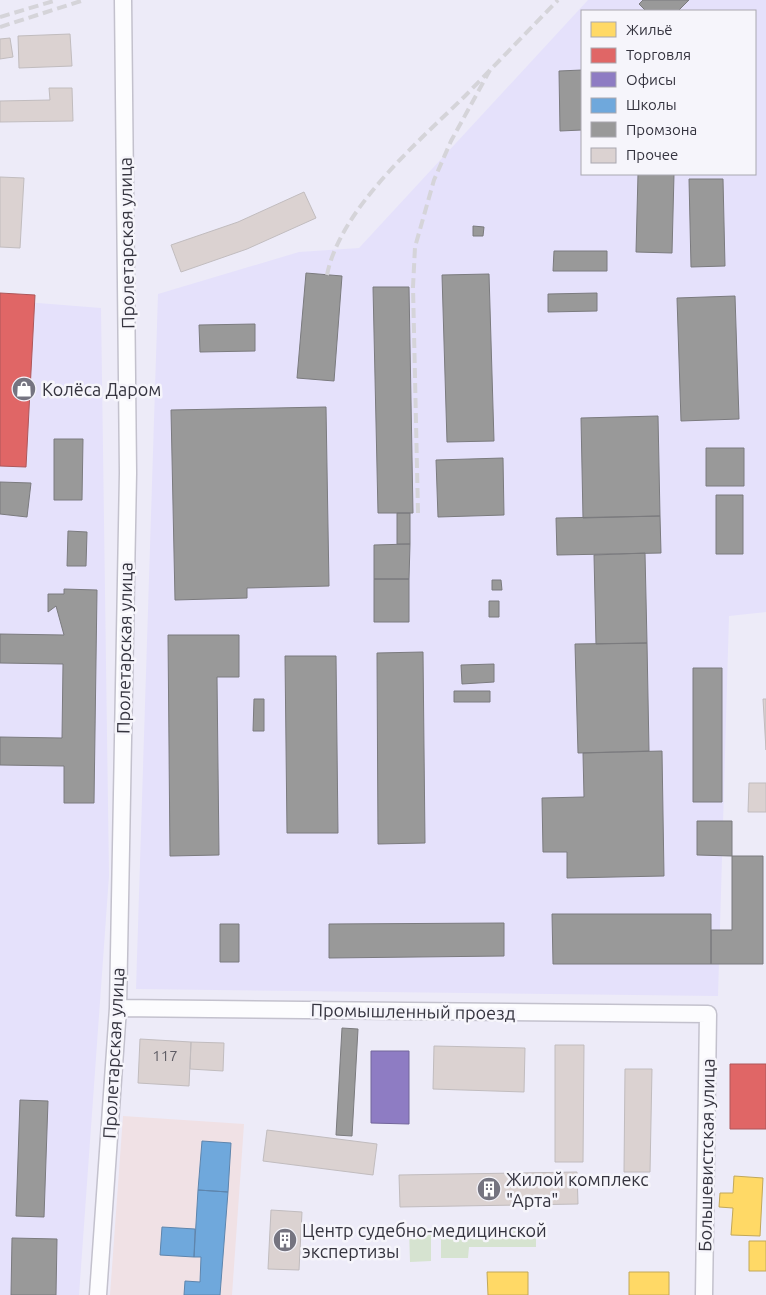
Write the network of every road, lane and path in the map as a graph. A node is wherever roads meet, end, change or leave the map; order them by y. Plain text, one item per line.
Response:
1 (123, 0) edge
2 (118, 1008) junction
3 (708, 1014) joint
4 (98, 1295) edge
5 (704, 1295) edge

1 - 2 street, Пролетарская улица
2 - 3 street, Промышленный проезд
2 - 4 street, Пролетарская улица
3 - 5 street, Большевистская улица

